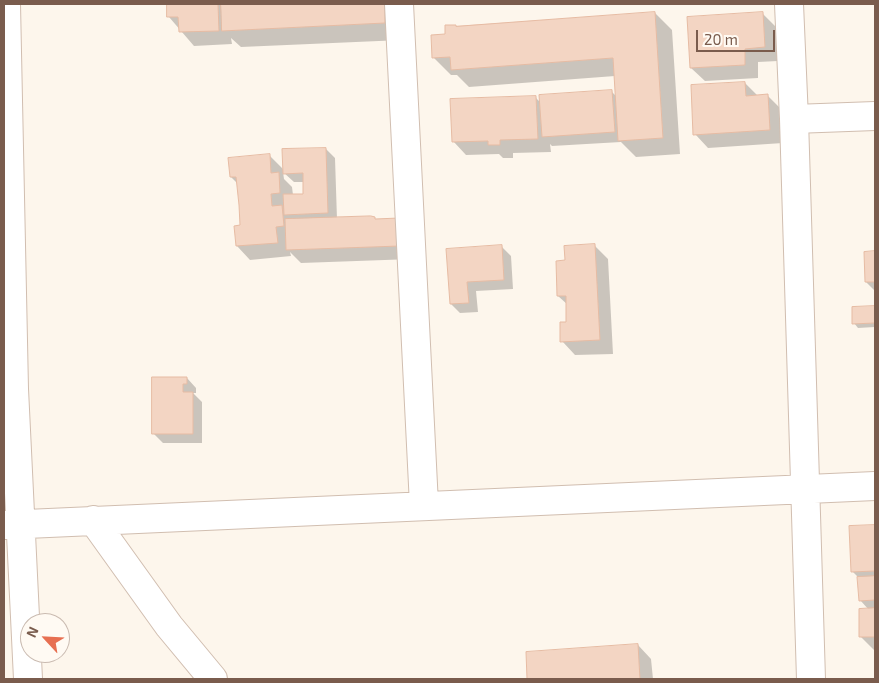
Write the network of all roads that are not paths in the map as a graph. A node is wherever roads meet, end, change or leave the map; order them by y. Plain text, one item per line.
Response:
1 (6, 4) edge
2 (399, 4) edge
3 (789, 4) edge
4 (875, 116) edge
5 (794, 119) junction
6 (9, 382) edge
7 (875, 486) edge
8 (804, 489) junction
9 (424, 505) junction
10 (93, 520) junction
11 (12, 524) edge
12 (28, 679) edge
13 (213, 679) edge
14 (811, 679) edge

1 - 6 street
2 - 9 street
3 - 5 street
4 - 5 street
5 - 8 street
6 - 11 street
7 - 8 street
8 - 9 street
8 - 14 street
9 - 10 street
10 - 11 street
10 - 13 street
11 - 12 street

